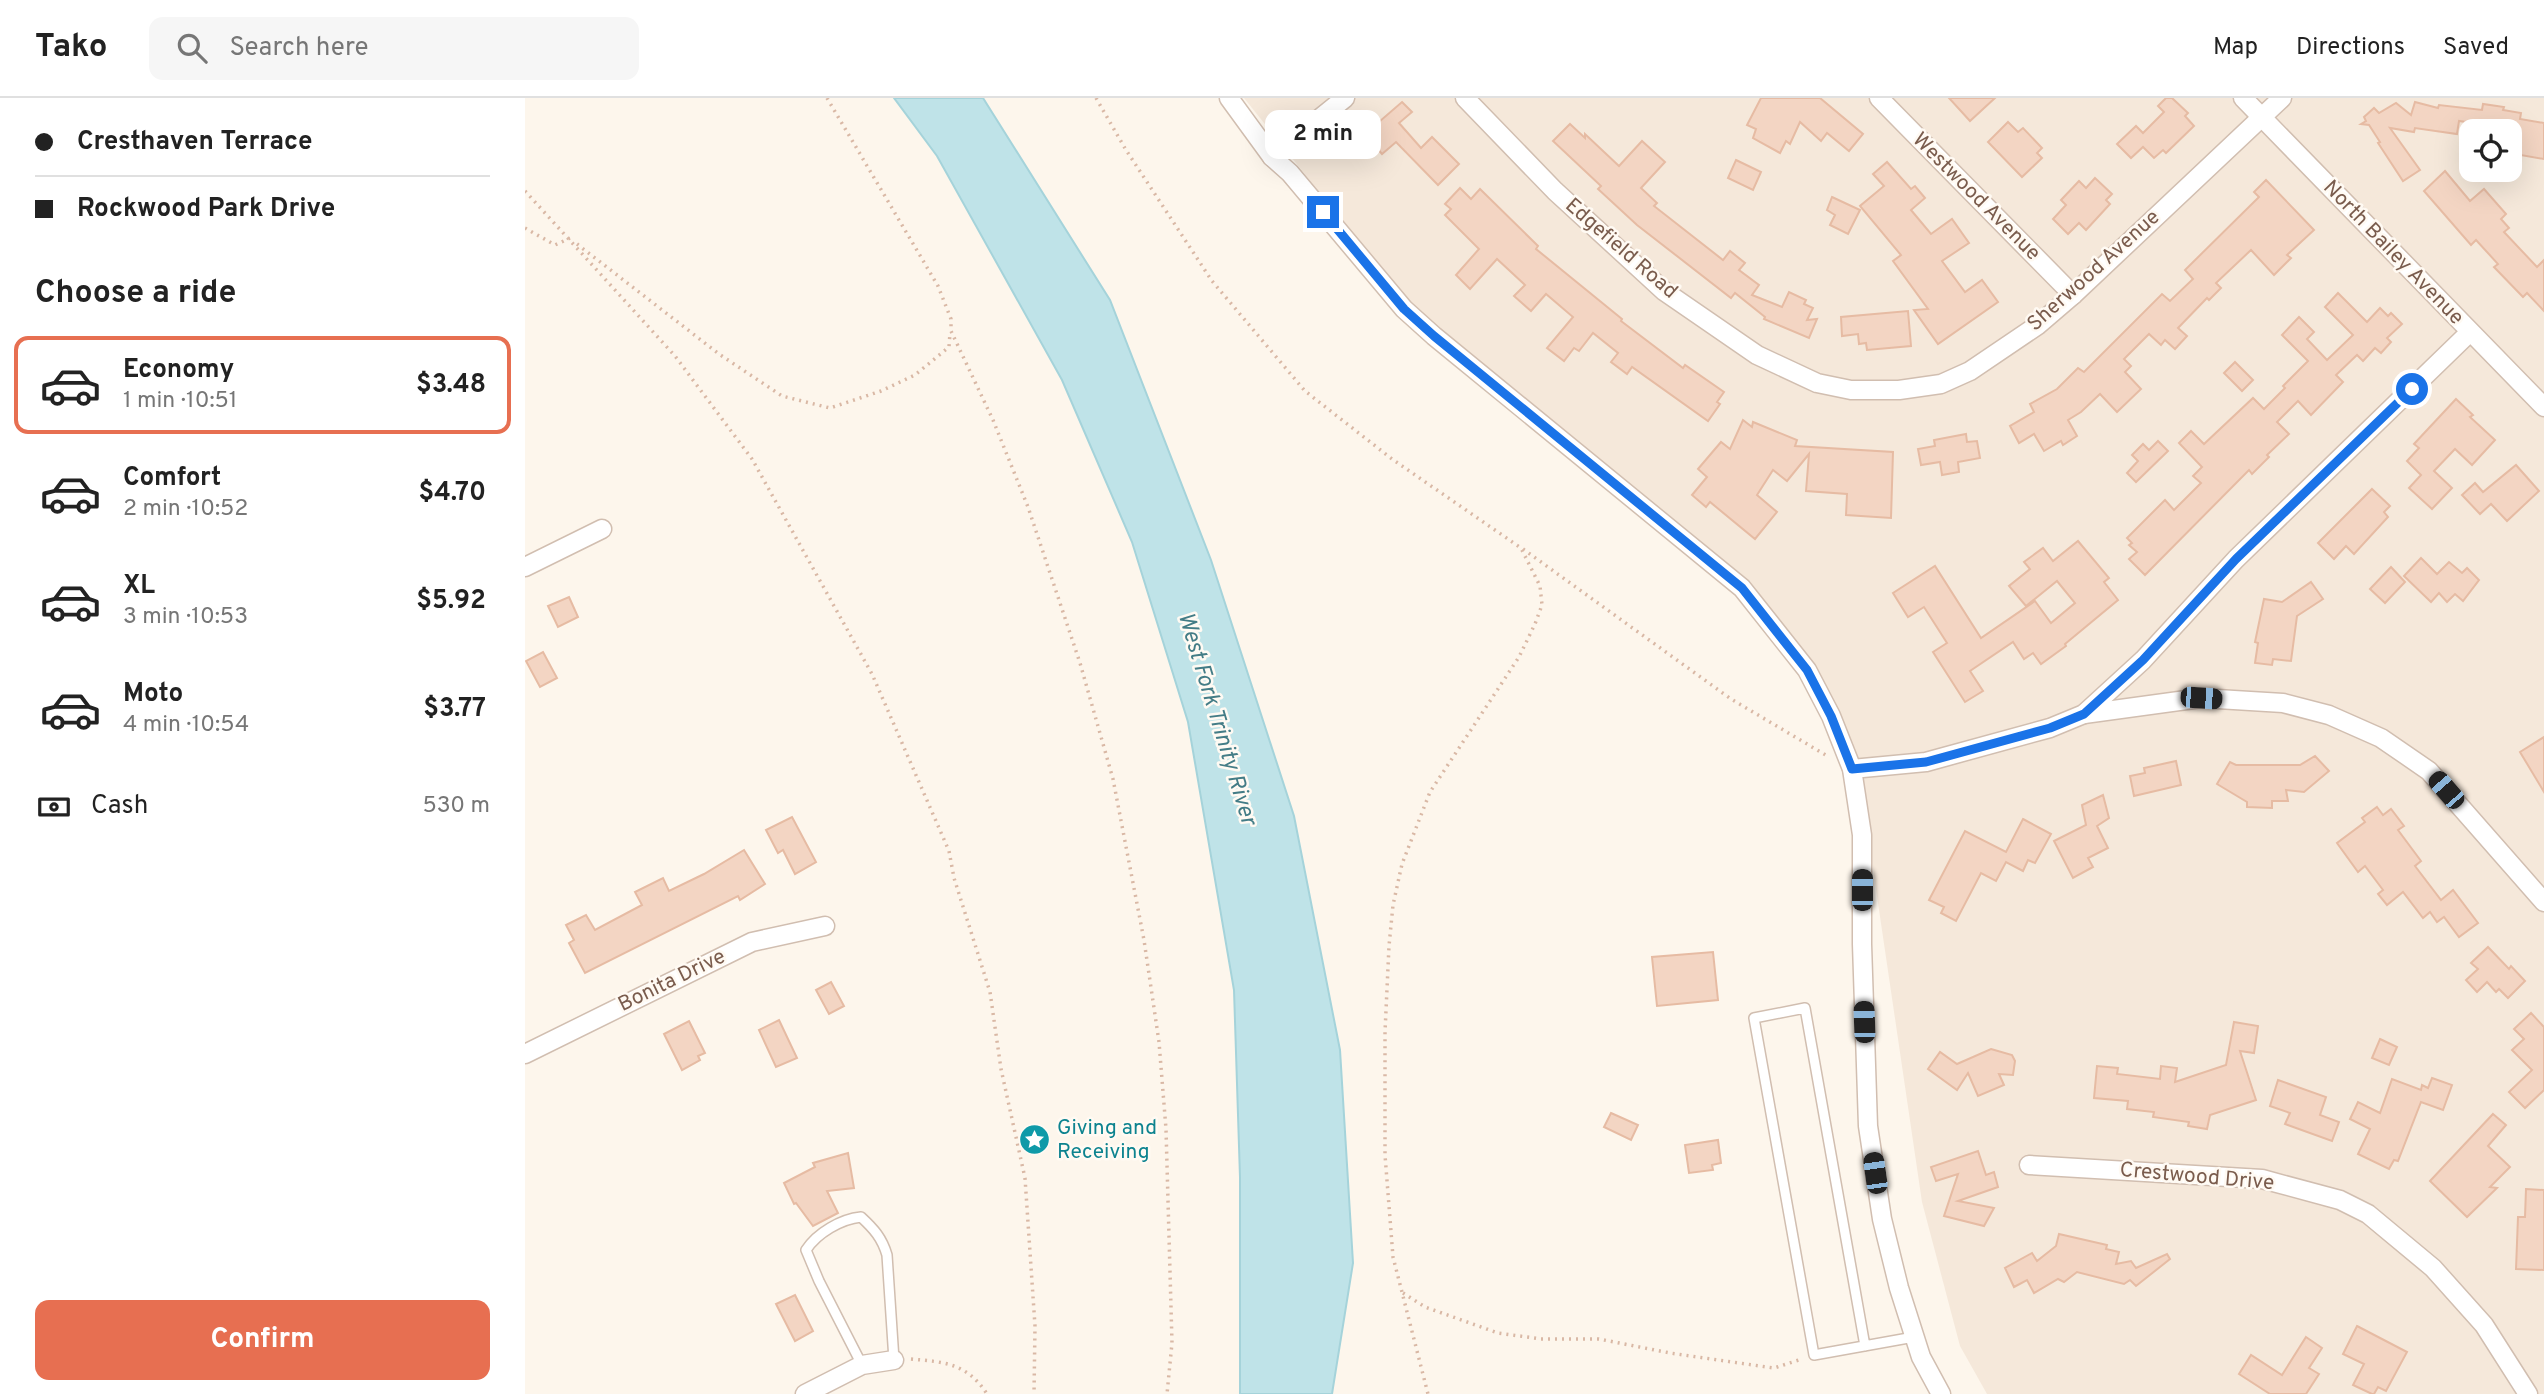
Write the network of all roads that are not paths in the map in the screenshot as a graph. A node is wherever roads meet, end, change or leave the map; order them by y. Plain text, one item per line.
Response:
1 (1229, 98) edge
2 (1345, 98) edge
3 (1465, 98) edge
4 (1879, 98) edge
5 (2243, 98) edge
6 (2281, 98) edge
7 (2261, 117) junction
8 (1272, 157) junction
9 (2073, 296) junction
10 (2470, 332) junction
11 (1796, 375) joint
12 (2544, 407) edge
13 (602, 529) dead end
14 (525, 567) edge
15 (2084, 714) junction
16 (1852, 769) junction
17 (2544, 902) edge
18 (825, 926) dead end
19 (525, 1054) edge
20 (2029, 1166) dead end
21 (1914, 1337) junction
22 (1865, 1346) junction
23 (894, 1360) joint
24 (862, 1365) junction
25 (805, 1394) edge
26 (1941, 1394) edge
27 (2528, 1394) edge

1 - 8 street
2 - 8 street
3 - 11 street, Edgefield Road
4 - 9 street, Westwood Avenue
5 - 7 street, North Bailey Avenue
6 - 7 street, Sherwood Avenue
7 - 9 street, Sherwood Avenue
7 - 10 street, North Bailey Avenue
8 - 16 street
9 - 11 street, Sherwood Avenue
10 - 12 street, North Bailey Avenue
10 - 15 street
13 - 14 street
15 - 16 street
15 - 17 street
16 - 21 street
18 - 19 street, Bonita Drive
20 - 27 street, Crestwood Drive
21 - 22 lane
21 - 26 street
22 - 22 lane
23 - 24 street
23 - 24 lane
24 - 25 street

